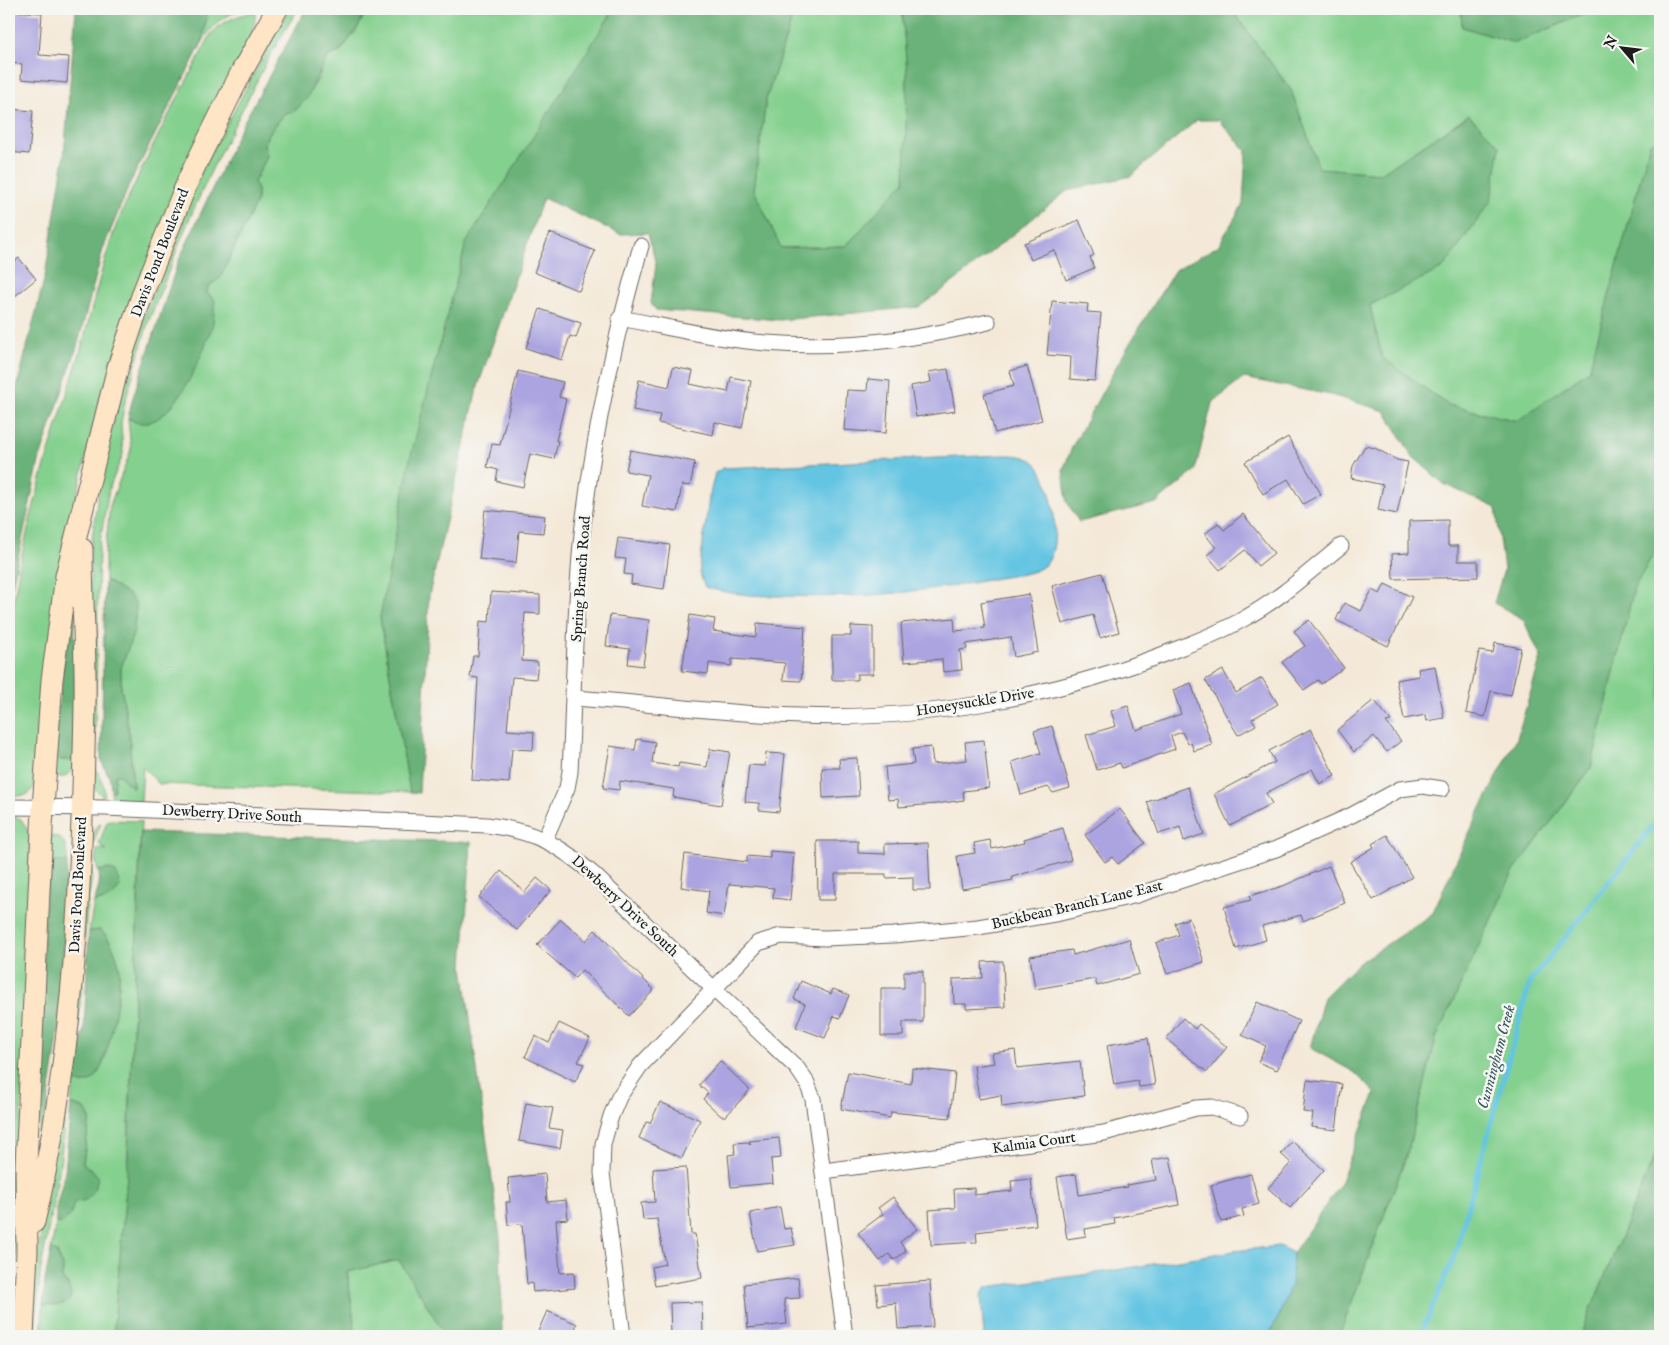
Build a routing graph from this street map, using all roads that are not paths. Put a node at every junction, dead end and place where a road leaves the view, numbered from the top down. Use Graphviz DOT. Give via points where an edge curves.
graph roads {
  1 [pos="277,9"];
  2 [pos="641,246"];
  3 [pos="620,318"];
  4 [pos="988,322"];
  5 [pos="82,513"];
  6 [pos="1340,546"];
  7 [pos="573,698"];
  8 [pos="1442,789"];
  9 [pos="9,807"];
  10 [pos="42,808"];
  11 [pos="82,808"];
  12 [pos="545,839"];
  13 [pos="713,988"];
  14 [pos="1240,1116"];
  15 [pos="824,1171"];
  16 [pos="27,1252"];
  17 [pos="23,1336"];
  18 [pos="623,1336"];
  19 [pos="845,1336"];
  1 -- 5 [label="street, Davis Pond Boulevard" via="242,71 173,215 118,367"];
  2 -- 3 [label="street, Spring Branch Road"];
  3 -- 4 [label="street" via="723,338 810,345 907,339"];
  3 -- 7 [label="street, Spring Branch Road" via="583,526"];
  5 -- 10 [label="street, Davis Pond Boulevard" via="66,576 52,680"];
  5 -- 11 [label="street, Davis Pond Boulevard" via="85,702"];
  6 -- 7 [label="street, Honeysuckle Drive" via="1277,598 1217,633 1110,673 1000,700 923,711 802,716"];
  7 -- 12 [label="street, Spring Branch Road" via="568,780"];
  8 -- 13 [label="street, Buckbean Branch Lane East" via="1423,786 1400,789 1276,849 1137,895 1070,910 978,927 894,935 769,938 758,944"];
  9 -- 10 [label="street, Dewberry Drive South"];
  10 -- 11 [label="street, Dewberry Drive South"];
  10 -- 16 [label="street, Davis Pond Boulevard" via="26,1166"];
  11 -- 12 [label="street, Dewberry Drive South" via="487,825 511,828"];
  11 -- 16 [label="street, Davis Pond Boulevard" via="76,952 68,1017 47,1170"];
  12 -- 13 [label="street, Dewberry Drive South" via="569,853 594,874"];
  13 -- 15 [label="street, Dewberry Drive South" via="797,1068 807,1083 813,1099"];
  13 -- 18 [label="street, Buckbean Branch Lane East" via="631,1077 618,1097 606,1130 602,1173"];
  14 -- 15 [label="street, Kalmia Court" via="1212,1108 1196,1108 1104,1133"];
  15 -- 19 [label="street, Dewberry Drive South"];
  16 -- 17 [label="street, Davis Pond Boulevard"];
}
